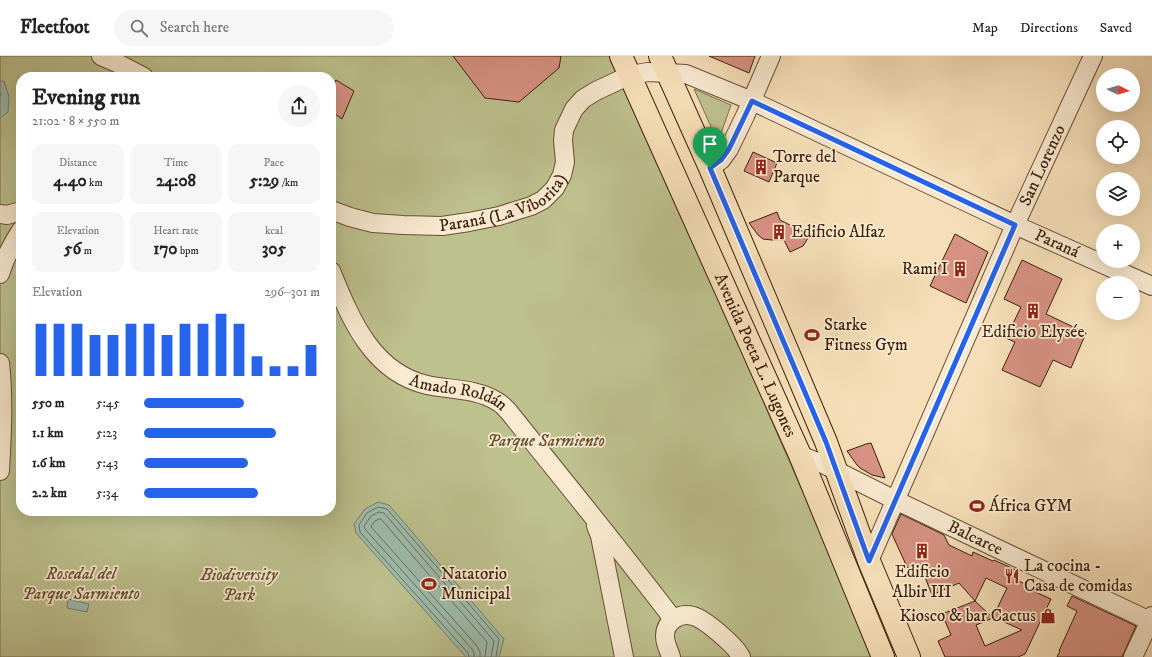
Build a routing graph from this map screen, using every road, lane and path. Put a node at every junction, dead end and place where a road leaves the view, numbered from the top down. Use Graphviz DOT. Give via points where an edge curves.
graph roads {
  1 [pos="101,56"];
  2 [pos="771,56"];
  3 [pos="1093,56"];
  4 [pos="664,64"];
  5 [pos="626,66"];
  6 [pos="133,72"];
  7 [pos="752,101"];
  8 [pos="710,168"];
  9 [pos="16,212"];
  10 [pos="336,212"];
  11 [pos="0,214"];
  12 [pos="1015,225"];
  13 [pos="16,238"];
  14 [pos="0,274"];
  15 [pos="1152,286"];
  16 [pos="336,288"];
  17 [pos="0,363"];
  18 [pos="800,455"];
  19 [pos="0,471"];
  20 [pos="838,472"];
  21 [pos="895,500"];
  22 [pos="592,516"];
  23 [pos="869,561"];
  24 [pos="673,619"];
  25 [pos="1151,619"];
  26 [pos="624,657"];
  27 [pos="671,657"];
  28 [pos="741,657"];
  29 [pos="884,657"];
  30 [pos="909,657"];
  31 [pos="1133,657"];
  1 -- 6 [label="street"];
  2 -- 7 [label="street"];
  3 -- 12 [label="street, San Lorenzo"];
  4 -- 5 [label="street, Paraná" via="648,72"];
  4 -- 7 [label="street, Paraná"];
  4 -- 8 [label="main road, Avenida Poeta L. Lugones"];
  5 -- 10 [label="street, Paraná (La Viborita)" via="574,109 564,130 565,162 562,175 555,188 543,200 499,216 442,226 373,223"];
  5 -- 18 [label="main road, Avenida Poeta L. Lugones"];
  7 -- 8 [label="street" via="729,149 721,160"];
  7 -- 12 [label="street, Paraná"];
  8 -- 20 [label="main road, Avenida Poeta L. Lugones"];
  9 -- 11 [label="street"];
  12 -- 15 [label="street, Paraná"];
  12 -- 21 [label="street, San Lorenzo"];
  13 -- 14 [label="street"];
  16 -- 22 [label="street, Amado Roldán" via="358,331 380,359 410,380 471,391 498,402 509,412"];
  17 -- 19 [label="street"];
  18 -- 20 [label="street, Balcarce"];
  18 -- 29 [label="main road, Avenida Poeta L. Lugones"];
  20 -- 21 [label="street, Balcarce"];
  20 -- 23 [label="main road, Avenida Poeta L. Lugones"];
  21 -- 23 [label="street, San Lorenzo"];
  21 -- 25 [label="street, Balcarce"];
  22 -- 24 [label="street, Amado Roldán"];
  22 -- 26 [label="street, Amado Roldán" via="600,536"];
  23 -- 30 [label="main road, Avenida Poeta L. Lugones"];
  24 -- 27 [label="street" via="665,635"];
  24 -- 28 [label="street" via="688,615 699,619 730,642"];
  25 -- 31 [label="street"];
}
